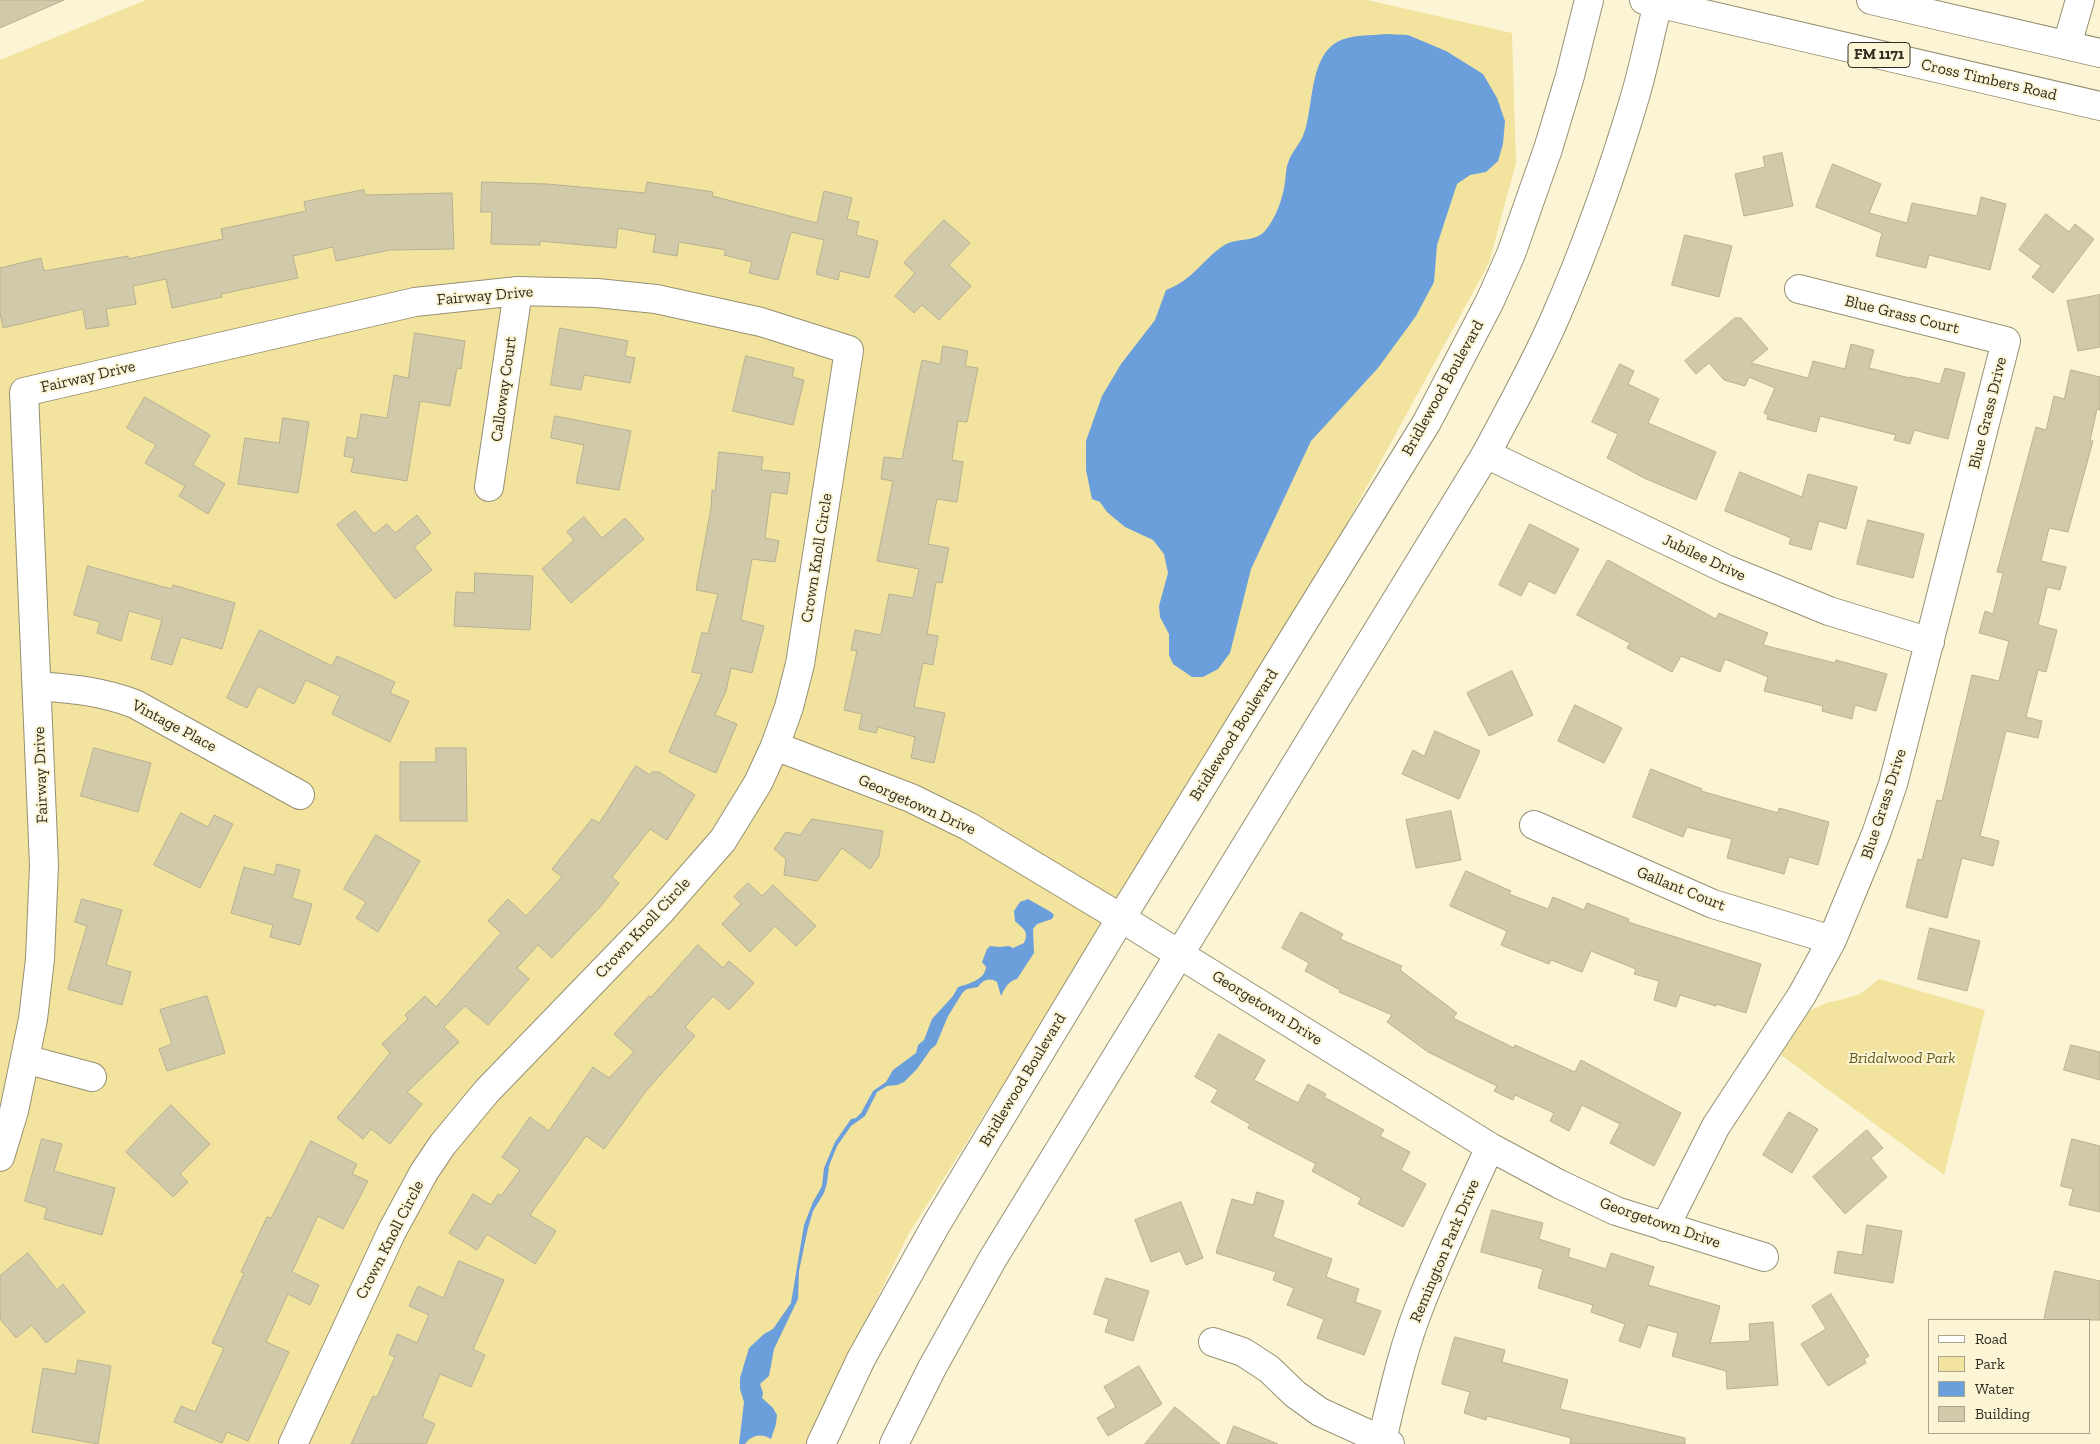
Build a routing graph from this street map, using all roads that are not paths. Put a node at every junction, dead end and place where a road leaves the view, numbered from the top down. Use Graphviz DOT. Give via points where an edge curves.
graph roads {
  1 [pos="1589,0"];
  2 [pos="1871,0"];
  3 [pos="2080,0"];
  4 [pos="1653,1"];
  5 [pos="2067,45"];
  6 [pos="2100,54"];
  7 [pos="2100,106"];
  8 [pos="1799,289"];
  9 [pos="518,291"];
  10 [pos="2006,341"];
  11 [pos="849,350"];
  12 [pos="1486,454"];
  13 [pos="489,487"];
  14 [pos="1930,642"];
  15 [pos="38,686"];
  16 [pos="775,746"];
  17 [pos="300,795"];
  18 [pos="1534,825"];
  19 [pos="1121,918"];
  20 [pos="1832,940"];
  21 [pos="1179,954"];
  22 [pos="25,1058"];
  23 [pos="92,1077"];
  24 [pos="1490,1147"];
  25 [pos="0,1158"];
  26 [pos="1665,1227"];
  27 [pos="1764,1257"];
  28 [pos="1213,1342"];
  29 [pos="1384,1443"];
  30 [pos="292,1444"];
  31 [pos="821,1444"];
  32 [pos="894,1444"];
  1 -- 19 [label="street, Bridlewood Boulevard" via="1570,76 1528,207 1511,254 1464,352 1427,422"];
  2 -- 5 [label="street"];
  3 -- 5 [label="street"];
  4 -- 7 [label="street, Cross Timbers Road / FM 1171"];
  4 -- 12 [label="street" via="1635,98 1610,178 1554,320"];
  5 -- 6 [label="street"];
  8 -- 10 [label="street, Blue Grass Court"];
  9 -- 11 [label="street, Fairway Drive" via="597,292 656,299 761,322"];
  9 -- 13 [label="street, Calloway Court"];
  9 -- 15 [label="street, Fairway Drive" via="415,302 24,392"];
  10 -- 14 [label="street, Blue Grass Drive"];
  11 -- 16 [label="street, Crown Knoll Circle" via="800,664"];
  12 -- 14 [label="street, Jubilee Drive" via="1726,569 1829,611"];
  12 -- 21 [label="street"];
  14 -- 20 [label="street, Blue Grass Drive" via="1893,784"];
  15 -- 17 [label="street, Vintage Place" via="91,690 127,701"];
  15 -- 22 [label="street, Fairway Drive" via="44,874 40,959"];
  16 -- 19 [label="street, Georgetown Drive" via="911,798 944,814"];
  16 -- 30 [label="street, Crown Knoll Circle" via="758,783 723,840 660,912 487,1091 424,1172 392,1231"];
  18 -- 20 [label="street, Gallant Court" via="1714,904"];
  19 -- 21 [label="street, Georgetown Drive"];
  19 -- 31 [label="street, Bridlewood Boulevard" via="908,1272 861,1359"];
  20 -- 26 [label="street, Blue Grass Drive" via="1802,994 1716,1126"];
  21 -- 24 [label="street, Georgetown Drive"];
  21 -- 32 [label="street" via="992,1260"];
  22 -- 23 [label="street"];
  22 -- 25 [label="street, Fairway Drive"];
  24 -- 26 [label="street, Georgetown Drive" via="1616,1211"];
  24 -- 29 [label="street, Remington Park Drive" via="1418,1310 1400,1368"];
  26 -- 27 [label="street, Georgetown Drive"];
  28 -- 29 [label="street" via="1243,1352 1269,1369 1320,1412"];
}
